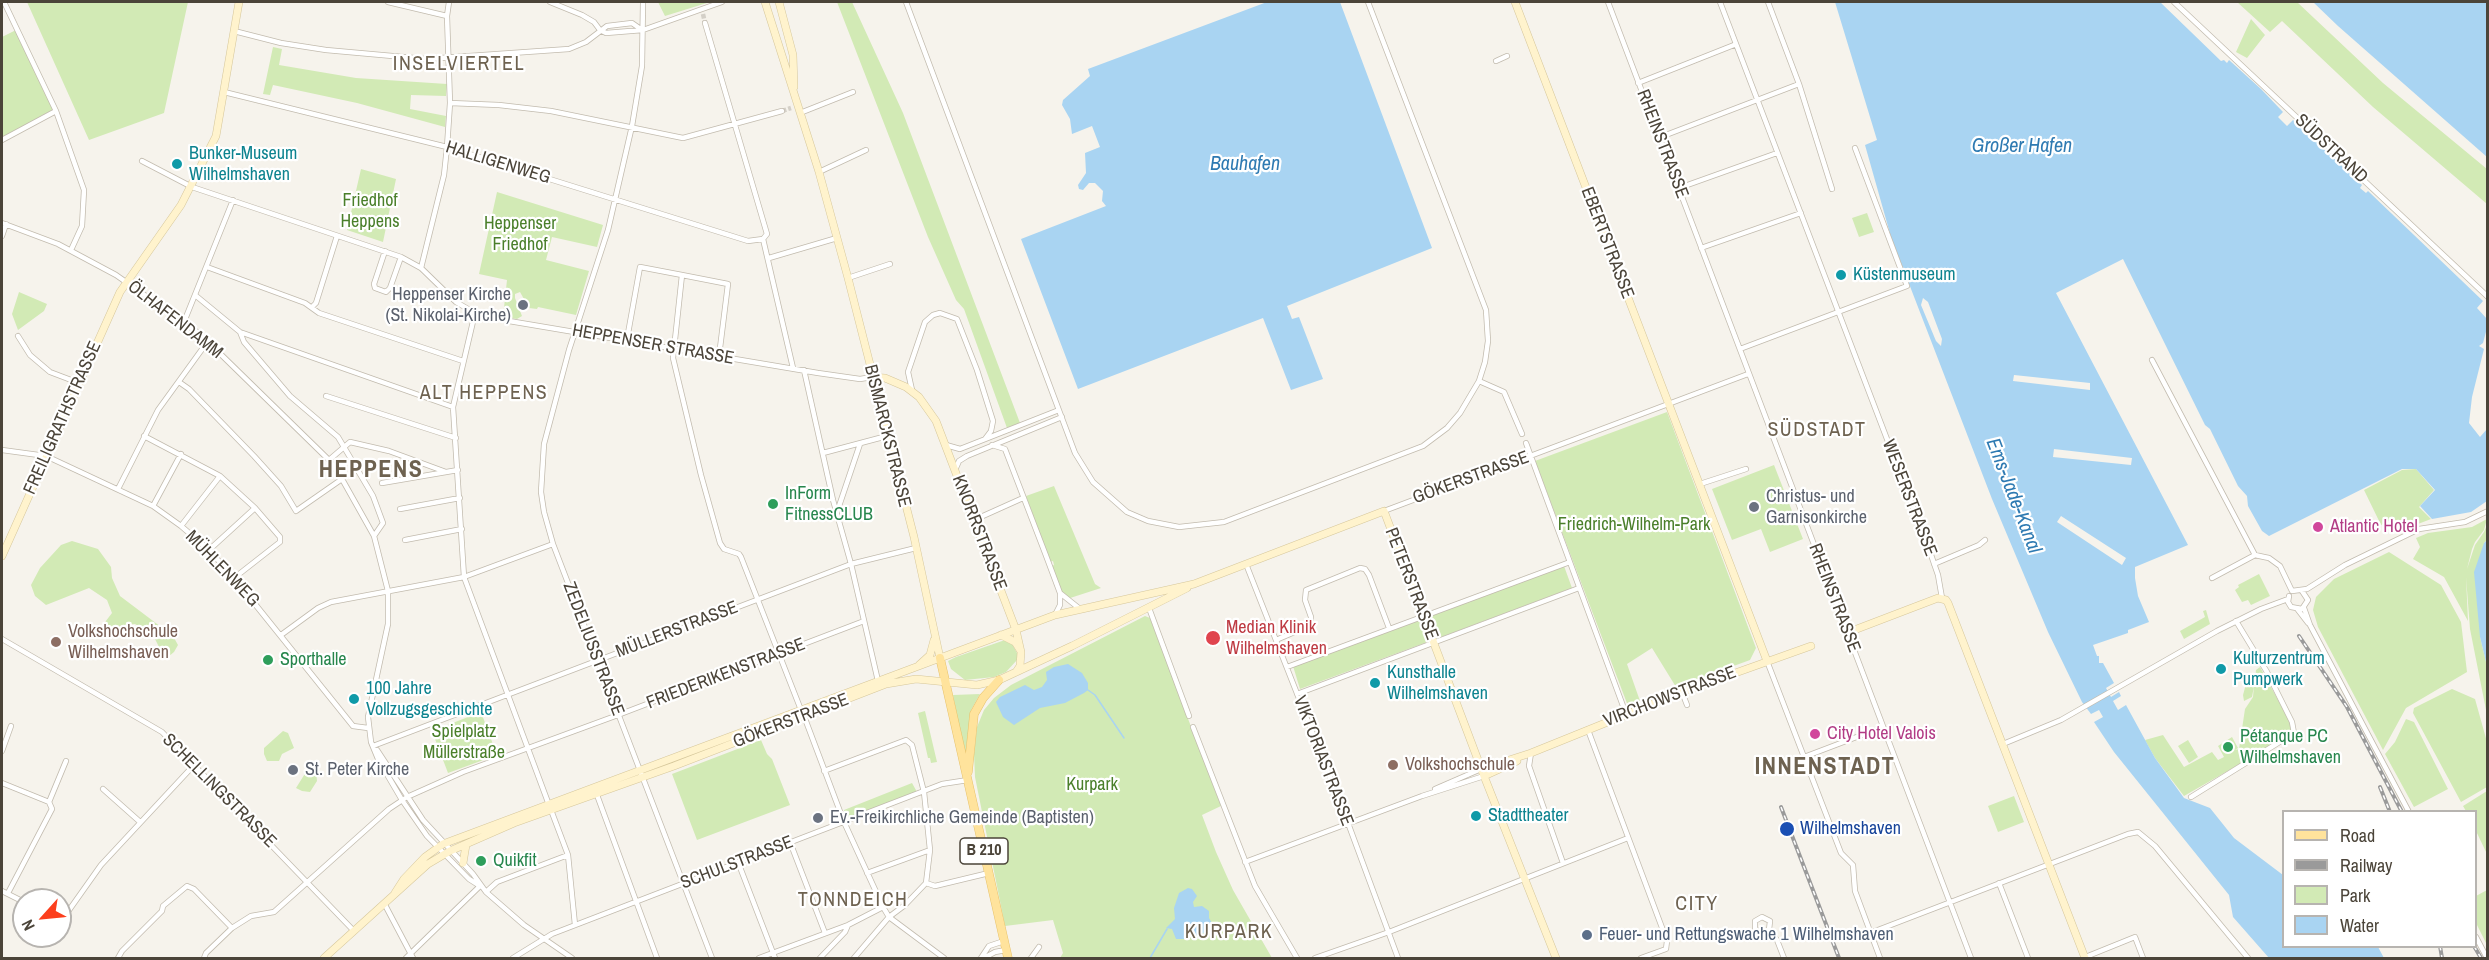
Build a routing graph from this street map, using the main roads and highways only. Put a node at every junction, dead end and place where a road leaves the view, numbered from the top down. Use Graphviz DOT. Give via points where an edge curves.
graph roads {
  1 [pos="239,2"];
  2 [pos="765,2"];
  3 [pos="779,2"];
  4 [pos="1515,2"];
  5 [pos="795,96"];
  6 [pos="872,377"];
  7 [pos="916,394"];
  8 [pos="1384,511"];
  9 [pos="2,556"];
  10 [pos="1194,584"];
  11 [pos="1016,630"];
  12 [pos="1849,632"];
  13 [pos="1001,635"];
  14 [pos="934,638"];
  15 [pos="1810,646"];
  16 [pos="1021,652"];
  17 [pos="940,658"];
  18 [pos="1767,661"];
  19 [pos="918,666"];
  20 [pos="1014,674"];
  21 [pos="999,680"];
  22 [pos="946,683"];
  23 [pos="802,713"];
  24 [pos="1482,772"];
  25 [pos="642,774"];
  26 [pos="968,780"];
  27 [pos="550,807"];
  28 [pos="466,845"];
  29 [pos="463,863"];
  30 [pos="395,893"];
  31 [pos="1007,954"];
  32 [pos="324,958"];
  33 [pos="1557,958"];
  34 [pos="2084,958"];
  1 -- 9 [label="main road, FREILIGRATHSTRASSE" via="216,136 192,187 126,282"];
  2 -- 5 [label="main road, BISMARCKSTRASSE"];
  3 -- 5 [label="main road, BISMARCKSTRASSE" via="793,55"];
  4 -- 18 [label="main road, EBERTSTRASSE"];
  5 -- 6 [label="main road, BISMARCKSTRASSE" via="819,172"];
  6 -- 7 [label="main road, HEPPENSER STRASSE" via="893,381"];
  6 -- 14 [label="main road, BISMARCKSTRASSE" via="916,548"];
  7 -- 11 [label="main road, KNORRSTRASSE" via="936,421"];
  8 -- 10 [label="main road, GÖKERSTRASSE"];
  8 -- 24 [label="main road, PETERSTRASSE"];
  10 -- 11 [label="main road, GÖKERSTRASSE" via="1055,615"];
  10 -- 20 [label="main road, GÖKERSTRASSE"];
  11 -- 13 [label="main road, GÖKERSTRASSE"];
  11 -- 16 [label="main road, KNORRSTRASSE"];
  12 -- 34 [label="main road, WESERSTRASSE" via="1942,598 1951,608"];
  13 -- 16 [label="main road" via="1015,642"];
  13 -- 17 [label="main road, GÖKERSTRASSE"];
  14 -- 17 [label="main road, BISMARCKSTRASSE"];
  14 -- 19 [label="main road" via="930,656"];
  15 -- 18 [label="main road, VIRCHOWSTRASSE"];
  16 -- 20 [label="main road" via="1020,666"];
  17 -- 19 [label="main road, GÖKERSTRASSE"];
  17 -- 22 [label="main road, BISMARCKSTRASSE / B 210"];
  18 -- 24 [label="main road, VIRCHOWSTRASSE"];
  19 -- 23 [label="main road, GÖKERSTRASSE"];
  20 -- 21 [label="main road, GÖKERSTRASSE"];
  21 -- 22 [label="main road, GÖKERSTRASSE" via="977,685"];
  21 -- 26 [label="main road, BISMARCKSTRASSE / B 210" via="974,714"];
  22 -- 23 [label="main road, GÖKERSTRASSE" via="905,679"];
  22 -- 26 [label="main road, BISMARCKSTRASSE / B 210"];
  23 -- 25 [label="main road, GÖKERSTRASSE"];
  24 -- 33 [label="main road, PETERSTRASSE"];
  25 -- 27 [label="main road, GÖKERSTRASSE"];
  25 -- 27 [label="main road, GÖKERSTRASSE" via="597,795"];
  26 -- 31 [label="main road, BISMARCKSTRASSE / B 210"];
  27 -- 28 [label="main road, GÖKERSTRASSE"];
  27 -- 30 [label="main road, GÖKERSTRASSE" via="440,846"];
  28 -- 29 [label="main road"];
  28 -- 30 [label="main road, GÖKERSTRASSE" via="428,864"];
  30 -- 32 [label="main road, GÖKERSTRASSE"];
}
